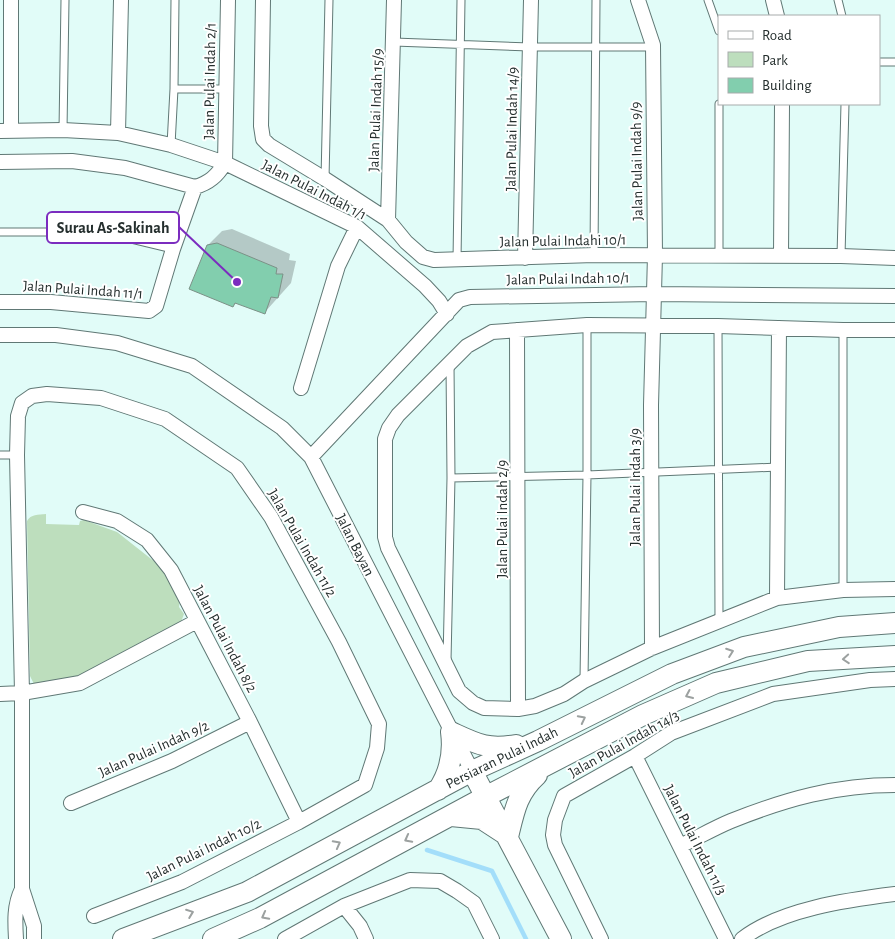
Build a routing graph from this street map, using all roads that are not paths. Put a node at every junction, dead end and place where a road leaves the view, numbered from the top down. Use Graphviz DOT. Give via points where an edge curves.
graph roads {
  1 [pos="11,0"];
  2 [pos="65,0"];
  3 [pos="121,0"];
  4 [pos="175,0"];
  5 [pos="228,0"];
  6 [pos="263,0"];
  7 [pos="329,0"];
  8 [pos="394,0"];
  9 [pos="461,0"];
  10 [pos="531,0"];
  11 [pos="596,0"];
  12 [pos="638,0"];
  13 [pos="708,0"];
  14 [pos="773,0"];
  15 [pos="838,0"];
  16 [pos="778,15"];
  17 [pos="842,15"];
  18 [pos="718,28"];
  19 [pos="394,42"];
  20 [pos="460,45"];
  21 [pos="530,47"];
  22 [pos="595,47"];
  23 [pos="653,47"];
  24 [pos="880,62"];
  25 [pos="895,62"];
  26 [pos="174,89"];
  27 [pos="226,89"];
  28 [pos="720,105"];
  29 [pos="782,105"];
  30 [pos="845,105"];
  31 [pos="63,130"];
  32 [pos="6,131"];
  33 [pos="118,133"];
  34 [pos="171,145"];
  35 [pos="0,162"];
  36 [pos="225,163"];
  37 [pos="325,178"];
  38 [pos="195,187"];
  39 [pos="388,220"];
  40 [pos="357,227"];
  41 [pos="0,232"];
  42 [pos="173,249"];
  43 [pos="594,255"];
  44 [pos="655,255"];
  45 [pos="719,255"];
  46 [pos="781,255"];
  47 [pos="841,256"];
  48 [pos="525,258"];
  49 [pos="895,258"];
  50 [pos="457,260"];
  51 [pos="654,294"];
  52 [pos="895,296"];
  53 [pos="0,302"];
  54 [pos="447,314"];
  55 [pos="587,325"];
  56 [pos="652,325"];
  57 [pos="718,326"];
  58 [pos="779,328"];
  59 [pos="517,330"];
  60 [pos="843,330"];
  61 [pos="895,330"];
  62 [pos="0,335"];
  63 [pos="450,363"];
  64 [pos="301,388"];
  65 [pos="17,454"];
  66 [pos="0,455"];
  67 [pos="310,457"];
  68 [pos="778,467"];
  69 [pos="719,470"];
  70 [pos="652,472"];
  71 [pos="587,474"];
  72 [pos="518,475"];
  73 [pos="451,478"];
  74 [pos="83,512"];
  75 [pos="895,589"];
  76 [pos="843,590"];
  77 [pos="778,598"];
  78 [pos="719,620"];
  79 [pos="197,621"];
  80 [pos="895,623"];
  81 [pos="652,648"];
  82 [pos="895,656"];
  83 [pos="447,666"];
  84 [pos="895,679"];
  85 [pos="584,681"];
  86 [pos="22,693"];
  87 [pos="0,694"];
  88 [pos="518,709"];
  89 [pos="250,722"];
  90 [pos="451,732"];
  91 [pos="538,741"];
  92 [pos="635,756"];
  93 [pos="552,762"];
  94 [pos="472,771"];
  95 [pos="895,785"];
  96 [pos="438,790"];
  97 [pos="485,797"];
  98 [pos="71,803"];
  99 [pos="451,816"];
  100 [pos="299,822"];
  101 [pos="508,837"];
  102 [pos="680,846"];
  103 [pos="22,889"];
  104 [pos="895,894"];
  105 [pos="344,906"];
  106 [pos="94,916"];
  107 [pos="138,937"];
  108 [pos="16,939"];
  109 [pos="34,939"];
  110 [pos="213,939"];
  111 [pos="284,939"];
  112 [pos="366,939"];
  113 [pos="492,939"];
  114 [pos="560,939"];
  115 [pos="602,939"];
  116 [pos="726,939"];
  117 [pos="742,939"];
  1 -- 32 [label="street"];
  2 -- 31 [label="lane"];
  3 -- 33 [label="street"];
  4 -- 26 [label="lane"];
  5 -- 27 [label="street, Jalan Pulai Indah 2/1"];
  6 -- 37 [label="street, Jalan Pulai Indahi 10/1" via="263,139"];
  7 -- 37 [label="lane"];
  8 -- 19 [label="street, Jalan Pulai Indah 15/9"];
  9 -- 20 [label="lane"];
  10 -- 21 [label="street, Jalan Pulai Indah 14/9"];
  11 -- 22 [label="lane"];
  12 -- 23 [label="street, Jalan Pulai Indah 9/9"];
  13 -- 18 [label="lane"];
  14 -- 16 [label="street"];
  15 -- 17 [label="lane"];
  19 -- 20 [label="lane"];
  19 -- 39 [label="street, Jalan Pulai Indah 15/9"];
  20 -- 21 [label="lane"];
  20 -- 50 [label="lane"];
  21 -- 22 [label="lane"];
  21 -- 48 [label="street, Jalan Pulai Indah 14/9"];
  22 -- 23 [label="lane"];
  22 -- 43 [label="lane"];
  23 -- 44 [label="street, Jalan Pulai Indah 9/9"];
  24 -- 25 [label="lane"];
  26 -- 27 [label="lane"];
  26 -- 34 [label="lane"];
  27 -- 36 [label="street, Jalan Pulai Indah 2/1"];
  28 -- 45 [label="lane"];
  29 -- 46 [label="street"];
  30 -- 47 [label="lane"];
  31 -- 32 [label="street"];
  31 -- 33 [label="street"];
  33 -- 34 [label="street"];
  34 -- 36 [label="street"];
  35 -- 38 [label="street" via="72,161 125,168"];
  36 -- 38 [label="street" via="213,179"];
  36 -- 40 [label="street, Jalan Pulai Indah 1/1"];
  37 -- 39 [label="street, Jalan Pulai Indahi 10/1"];
  38 -- 42 [label="street, Jalan Pulai Indah 11/1"];
  39 -- 50 [label="street, Jalan Pulai Indahi 10/1" via="423,256 434,260"];
  40 -- 54 [label="street, Jalan Pulai Indah 1/1" via="425,286"];
  40 -- 64 [label="street" via="338,266"];
  41 -- 42 [label="lane" via="85,232"];
  42 -- 53 [label="street, Jalan Pulai Indah 11/1" via="156,306 149,311 51,302"];
  43 -- 44 [label="street, Jalan Pulai Indahi 10/1"];
  43 -- 48 [label="street, Jalan Pulai Indahi 10/1"];
  44 -- 45 [label="street, Jalan Pulai Indahi 10/1"];
  44 -- 51 [label="street, Jalan Pulai Indah 9/9"];
  45 -- 46 [label="street, Jalan Pulai Indahi 10/1"];
  46 -- 47 [label="street, Jalan Pulai Indahi 10/1"];
  47 -- 49 [label="street, Jalan Pulai Indahi 10/1"];
  48 -- 50 [label="street, Jalan Pulai Indahi 10/1"];
  51 -- 52 [label="street, Jalan Pulai Indah 10/1"];
  51 -- 54 [label="street, Jalan Pulai Indah 10/1" via="470,297 459,300"];
  51 -- 56 [label="street, Jalan Pulai Indah 9/9"];
  54 -- 67 [label="street, Jalan Pulai Indah 10/1"];
  55 -- 56 [label="street"];
  55 -- 59 [label="street"];
  55 -- 71 [label="lane"];
  56 -- 57 [label="street"];
  56 -- 70 [label="street, Jalan Pulai Indah 3/9"];
  57 -- 58 [label="street"];
  57 -- 69 [label="lane"];
  58 -- 60 [label="street"];
  58 -- 68 [label="street"];
  59 -- 63 [label="street" via="492,332 466,346"];
  59 -- 72 [label="street, Jalan Pulai Indah 2/9"];
  60 -- 61 [label="street"];
  60 -- 76 [label="lane"];
  62 -- 67 [label="street, Jalan Bayan" via="56,335 117,343 192,366 282,428"];
  63 -- 73 [label="lane"];
  63 -- 83 [label="street" via="398,415 385,439 386,542"];
  65 -- 66 [label="lane"];
  65 -- 86 [label="street"];
  65 -- 100 [label="street, Jalan Pulai Indah 11/2" via="18,416 22,403 32,396 47,394 101,398 165,419 237,468 271,517 379,724 377,748 364,786"];
  67 -- 90 [label="street, Jalan Bayan"];
  68 -- 69 [label="lane"];
  68 -- 77 [label="street"];
  69 -- 70 [label="lane"];
  69 -- 78 [label="lane"];
  70 -- 71 [label="lane"];
  70 -- 81 [label="street, Jalan Pulai Indah 3/9"];
  71 -- 72 [label="lane"];
  71 -- 85 [label="lane"];
  72 -- 73 [label="lane"];
  72 -- 88 [label="street, Jalan Pulai Indah 2/9"];
  73 -- 83 [label="lane"];
  74 -- 79 [label="street, Jalan Pulai Indah 8/2" via="117,521 147,540 171,570"];
  75 -- 76 [label="street"];
  76 -- 77 [label="street"];
  77 -- 78 [label="street"];
  78 -- 81 [label="street"];
  79 -- 86 [label="street" via="80,683"];
  79 -- 89 [label="street, Jalan Pulai Indah 8/2"];
  91 -- 80 [label="main road, Persiaran Pulai Indah, one-way" via="672,674 744,647 839,627"];
  81 -- 85 [label="street"];
  82 -- 93 [label="main road, Persiaran Pulai Indah, one-way" via="808,662 716,683 643,715"];
  83 -- 88 [label="street" via="459,690 473,703 484,708"];
  84 -- 92 [label="street, Jalan Pulai Indah 14/3" via="773,694 671,734"];
  85 -- 88 [label="street" via="564,694"];
  86 -- 87 [label="street"];
  86 -- 103 [label="street"];
  89 -- 98 [label="street, Jalan Pulai Indah 9/2" via="172,761"];
  89 -- 100 [label="street, Jalan Pulai Indah 8/2"];
  90 -- 91 [label="main road" via="488,747"];
  90 -- 94 [label="street, Jalan Bayan"];
  90 -- 96 [label="main road" via="451,762"];
  91 -- 94 [label="main road, Persiaran Pulai Indah"];
  92 -- 102 [label="street, Jalan Pulai Indah 11/3"];
  92 -- 115 [label="street, Jalan Pulai Indah 14/3" via="564,796 554,820 555,845"];
  93 -- 97 [label="main road, Persiaran Pulai Indah"];
  93 -- 101 [label="main road" via="519,797"];
  94 -- 96 [label="main road, Persiaran Pulai Indah"];
  94 -- 97 [label="main road, Jalan Bayan"];
  95 -- 102 [label="street" via="867,785 806,795 730,821"];
  107 -- 96 [label="main road, Persiaran Pulai Indah, one-way" via="247,892"];
  97 -- 99 [label="main road, Persiaran Pulai Indah"];
  97 -- 101 [label="main road, Jalan Bayan"];
  99 -- 101 [label="main road" via="482,819"];
  99 -- 110 [label="main road, Persiaran Pulai Indah, one-way" via="260,918"];
  100 -- 106 [label="street, Jalan Pulai Indah 10/2" via="182,882"];
  101 -- 114 [label="main road, Jalan Bayan"];
  102 -- 116 [label="street, Jalan Pulai Indah 11/3"];
  103 -- 108 [label="street" via="15,914"];
  103 -- 109 [label="street" via="34,926"];
  104 -- 117 [label="street" via="840,901 787,916 750,932"];
  105 -- 111 [label="street"];
  105 -- 112 [label="street"];
  105 -- 113 [label="street" via="410,880 440,881 474,903"];
}
